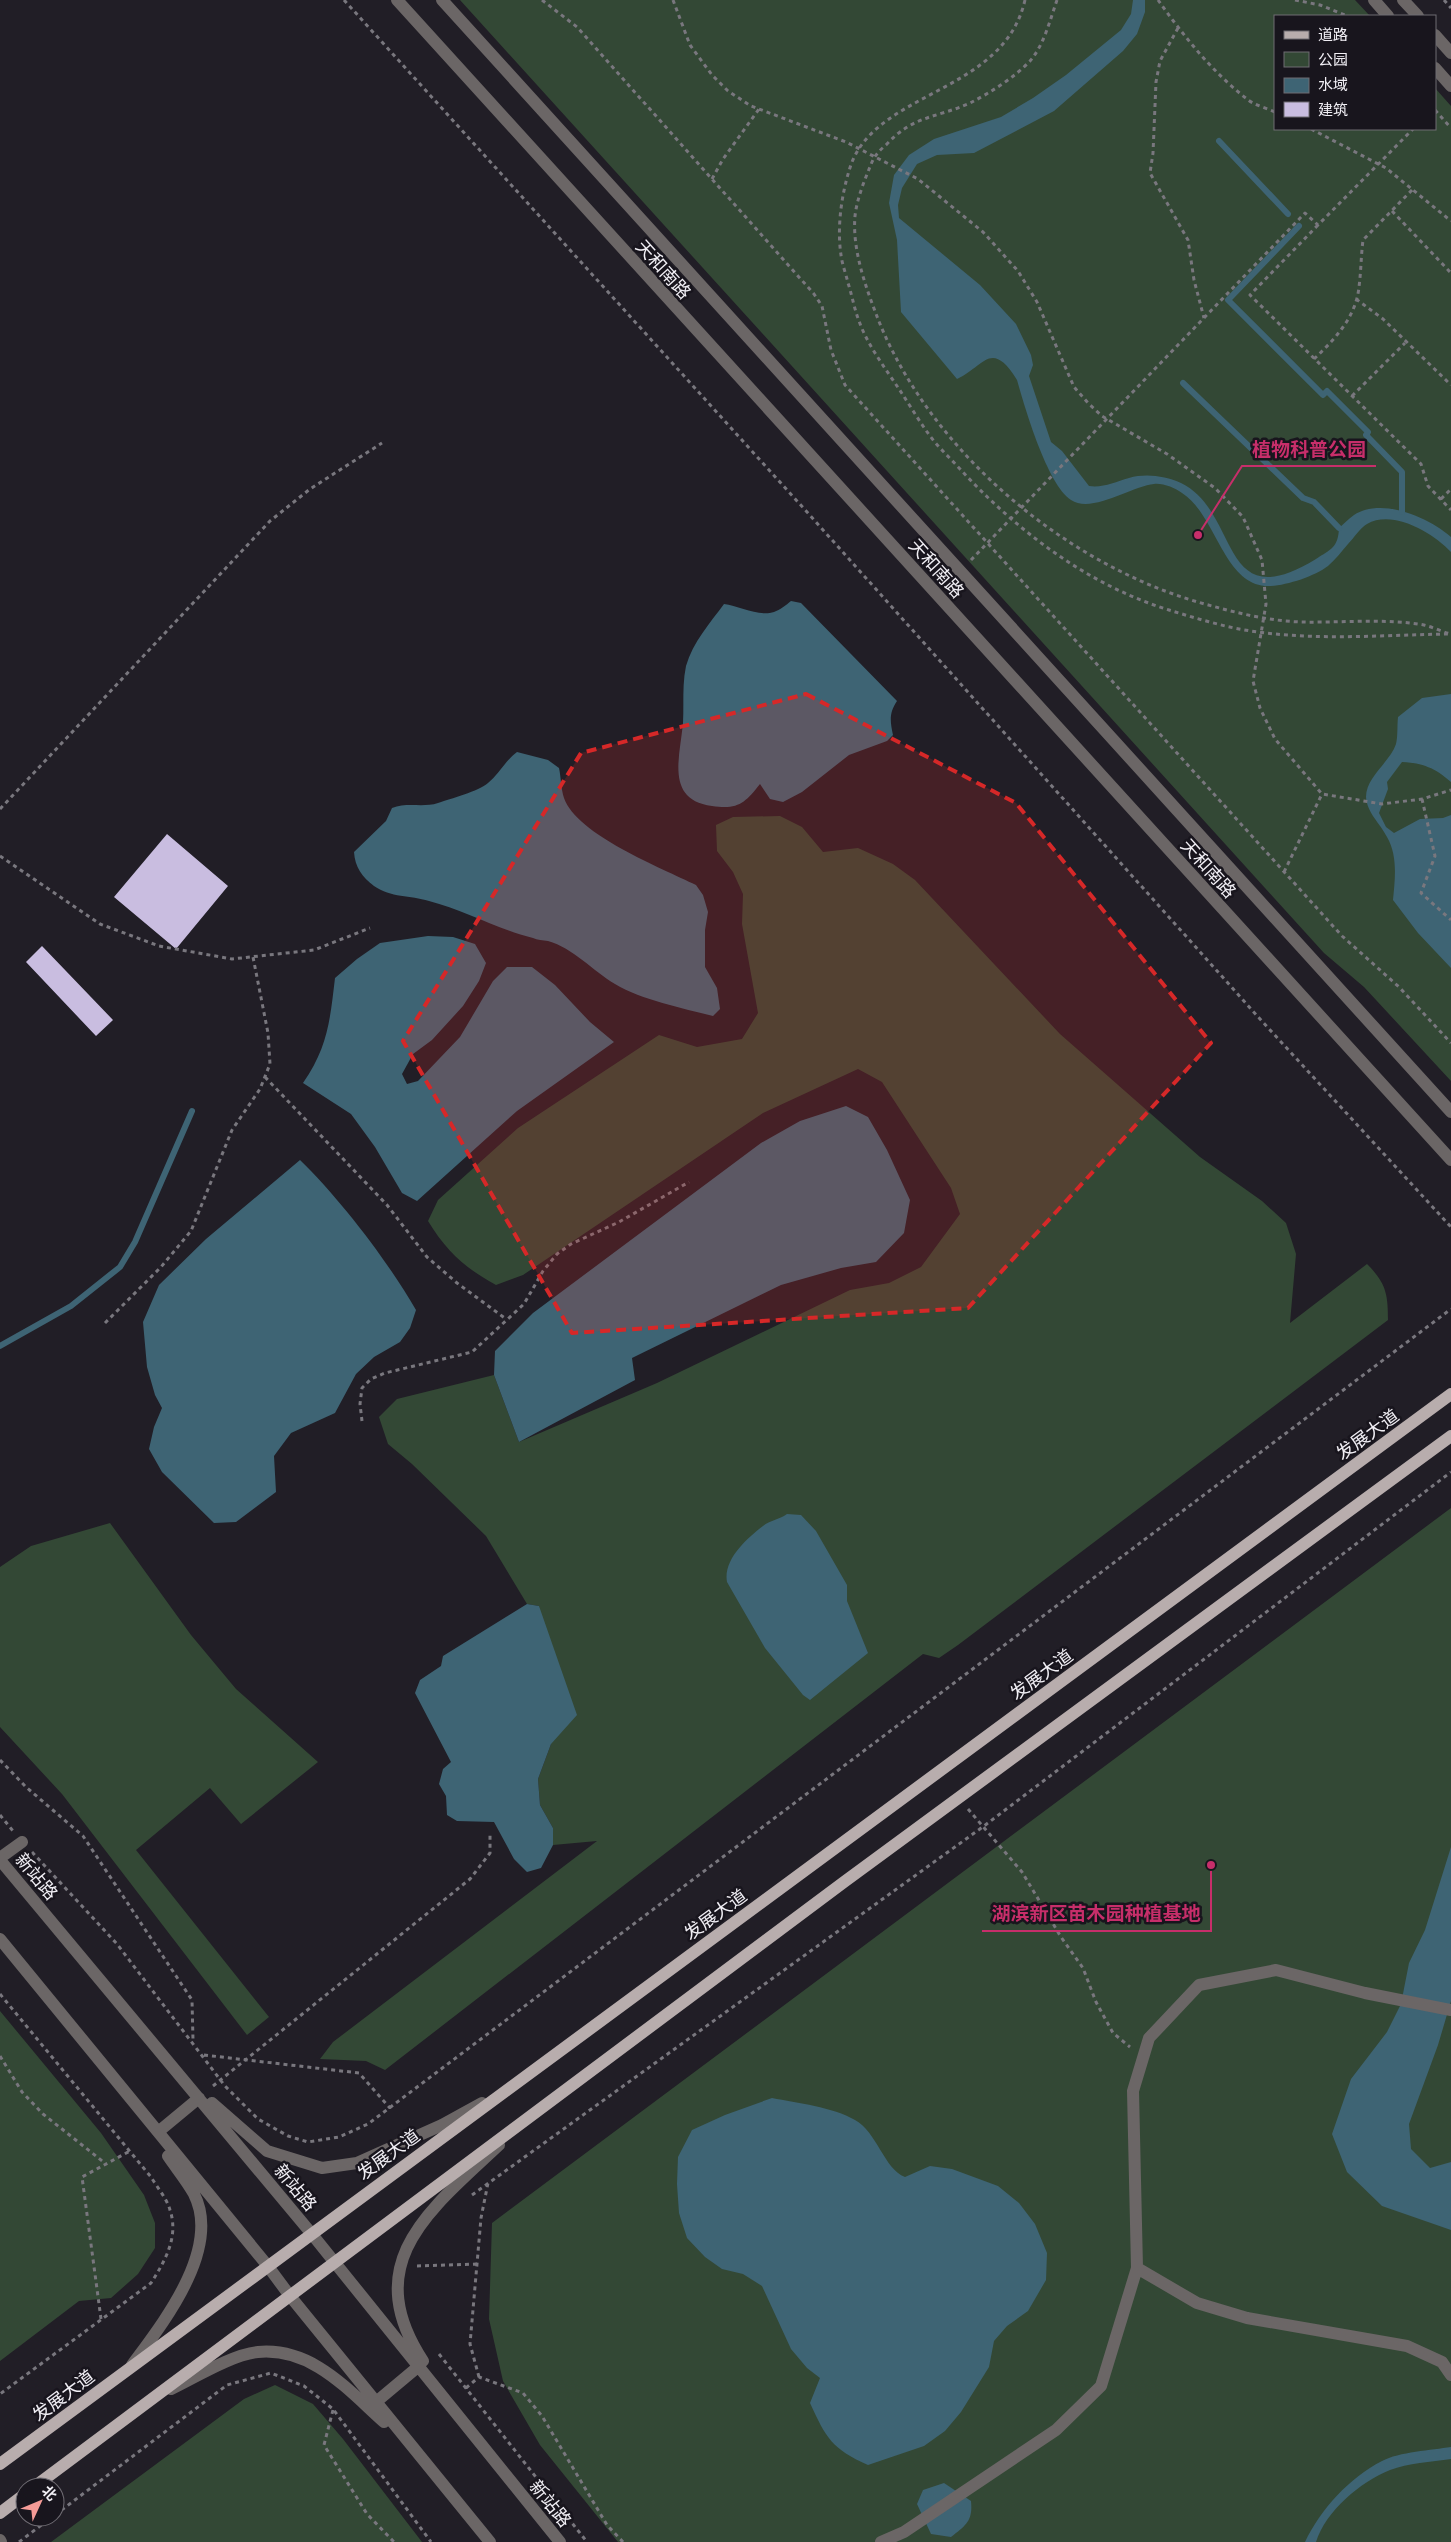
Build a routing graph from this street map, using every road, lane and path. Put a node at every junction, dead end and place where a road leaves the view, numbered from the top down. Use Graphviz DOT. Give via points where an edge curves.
graph roads {
  1 [pos="344,0"];
  2 [pos="397,0"];
  3 [pos="442,0"];
  4 [pos="542,0"];
  5 [pos="673,0"];
  6 [pos="1025,0"];
  7 [pos="1057,0"];
  8 [pos="1158,0"];
  9 [pos="1295,0"];
  10 [pos="1374,0"];
  11 [pos="1403,0"];
  12 [pos="1444,0"];
  13 [pos="1451,8"];
  14 [pos="1345,15"];
  15 [pos="1387,15"];
  16 [pos="1417,15"];
  17 [pos="1178,28"];
  18 [pos="1436,36"];
  19 [pos="1451,53"];
  20 [pos="1436,69"];
  21 [pos="1451,86"];
  22 [pos="759,109"];
  23 [pos="1436,111"];
  24 [pos="1274,112"];
  25 [pos="1451,128"];
  26 [pos="1313,130"];
  27 [pos="1412,130"];
  28 [pos="860,149"];
  29 [pos="875,156"];
  30 [pos="1378,164"];
  31 [pos="712,179"];
  32 [pos="1412,190"];
  33 [pos="1392,211"];
  34 [pos="1451,221"];
  35 [pos="1318,225"];
  36 [pos="1451,273"];
  37 [pos="1356,299"];
  38 [pos="1204,318"];
  39 [pos="1405,342"];
  40 [pos="1314,359"];
  41 [pos="1451,384"];
  42 [pos="1352,396"];
  43 [pos="1107,418"];
  44 [pos="382,442"];
  45 [pos="1451,489"];
  46 [pos="1441,500"];
  47 [pos="1022,507"];
  48 [pos="1451,510"];
  49 [pos="1010,519"];
  50 [pos="987,543"];
  51 [pos="960,571"];
  52 [pos="1264,618"];
  53 [pos="1262,632"];
  54 [pos="1450,634"];
  55 [pos="1451,790"];
  56 [pos="1322,794"];
  57 [pos="1422,799"];
  58 [pos="0,809"];
  59 [pos="0,856"];
  60 [pos="1284,872"];
  61 [pos="1451,920"];
  62 [pos="370,928"];
  63 [pos="253,957"];
  64 [pos="1451,1043"];
  65 [pos="264,1077"];
  66 [pos="1451,1112"];
  67 [pos="1451,1160"];
  68 [pos="689,1182"];
  69 [pos="1451,1227"];
  70 [pos="1451,1309"];
  71 [pos="506,1319"];
  72 [pos="105,1323"];
  73 [pos="1451,1394"];
  74 [pos="362,1421"];
  75 [pos="1451,1436"];
  76 [pos="1451,1472"];
  77 [pos="0,1760"];
  78 [pos="958,1798"];
  79 [pos="0,1815"];
  80 [pos="984,1826"];
  81 [pos="490,1835"];
  82 [pos="22,1842"];
  83 [pos="0,1859"];
  84 [pos="0,1939"];
  85 [pos="0,1994"];
  86 [pos="1451,2010"];
  87 [pos="194,2042"];
  88 [pos="203,2055"];
  89 [pos="0,2056"];
  90 [pos="1143,2058"];
  91 [pos="245,2060"];
  92 [pos="221,2080"];
  93 [pos="117,2082"];
  94 [pos="504,2091"];
  95 [pos="201,2096"];
  96 [pos="390,2108"];
  97 [pos="525,2120"];
  98 [pos="158,2132"];
  99 [pos="130,2151"];
  100 [pos="106,2164"];
  101 [pos="488,2184"];
  102 [pos="467,2199"];
  103 [pos="311,2233"];
  104 [pos="414,2258"];
  105 [pos="335,2262"];
  106 [pos="478,2264"];
  107 [pos="268,2266"];
  108 [pos="1137,2268"];
  109 [pos="290,2296"];
  110 [pos="101,2319"];
  111 [pos="436,2350"];
  112 [pos="418,2366"];
  113 [pos="131,2367"];
  114 [pos="1451,2375"];
  115 [pos="479,2377"];
  116 [pos="466,2388"];
  117 [pos="0,2394"];
  118 [pos="153,2398"];
  119 [pos="376,2402"];
  120 [pos="333,2409"];
  121 [pos="463,2421"];
  122 [pos="412,2447"];
  123 [pos="0,2464"];
  124 [pos="47,2477"];
  125 [pos="15,2502"];
  126 [pos="65,2508"];
  127 [pos="0,2513"];
  128 [pos="39,2527"];
  129 [pos="19,2542"];
  130 [pos="394,2542"];
  131 [pos="431,2542"];
  132 [pos="490,2542"];
  133 [pos="560,2542"];
  134 [pos="587,2542"];
  135 [pos="623,2542"];
  136 [pos="881,2542"];
  1 -- 69 [label="path"];
  2 -- 67 [label="street, 天和南路"];
  3 -- 51 [label="street, 天和南路"];
  4 -- 31 [label="path" via="577,27"];
  5 -- 22 [label="path" via="690,45 712,75 728,91"];
  6 -- 28 [label="path" via="1016,25 999,48 975,70 906,107 870,135"];
  7 -- 29 [label="path" via="1044,36 1030,60 1001,84 970,103 917,120 895,135"];
  8 -- 17 [label="path"];
  9 -- 14 [label="path"];
  10 -- 15 [label="street"];
  11 -- 16 [label="street"];
  12 -- 13 [label="path"];
  17 -- 24 [label="path" via="1248,100"];
  17 -- 38 [label="path" via="1160,61 1150,173 1188,240"];
  18 -- 19 [label="street"];
  20 -- 21 [label="street"];
  22 -- 28 [label="path"];
  22 -- 31 [label="path"];
  23 -- 25 [label="path"];
  26 -- 30 [label="path"];
  27 -- 30 [label="path"];
  28 -- 29 [label="path"];
  28 -- 49 [label="path" via="849,169 841,212 841,256 859,323 932,438 990,502"];
  29 -- 43 [label="path" via="918,179 983,232 1018,271 1037,302 1074,387"];
  29 -- 47 [label="path" via="859,197 857,250 886,339 914,390 940,426 974,465"];
  30 -- 32 [label="path"];
  30 -- 35 [label="path"];
  31 -- 50 [label="path" via="822,306 831,350 844,385"];
  32 -- 33 [label="path"];
  32 -- 34 [label="path"];
  33 -- 36 [label="path"];
  33 -- 37 [label="path" via="1363,240"];
  35 -- 38 [label="path" via="1305,213"];
  35 -- 40 [label="path" via="1250,295"];
  37 -- 39 [label="path"];
  37 -- 40 [label="path" via="1336,337"];
  38 -- 43 [label="path"];
  39 -- 41 [label="path"];
  39 -- 42 [label="path"];
  40 -- 42 [label="path"];
  42 -- 46 [label="path" via="1421,464 1428,486"];
  43 -- 47 [label="path"];
  43 -- 52 [label="path" via="1215,488 1243,517 1262,560"];
  44 -- 58 [label="path" via="310,489 270,521"];
  45 -- 46 [label="path"];
  46 -- 48 [label="path"];
  47 -- 49 [label="path"];
  47 -- 52 [label="path" via="1075,545 1136,579 1210,606"];
  49 -- 50 [label="path"];
  49 -- 53 [label="path" via="1095,579 1167,610"];
  50 -- 51 [label="path"];
  50 -- 60 [label="path"];
  51 -- 66 [label="street, 天和南路"];
  52 -- 53 [label="path"];
  52 -- 54 [label="path" via="1298,622 1425,625"];
  53 -- 54 [label="path" via="1351,636"];
  53 -- 56 [label="path" via="1253,681 1260,708 1275,739"];
  55 -- 57 [label="path"];
  56 -- 57 [label="path" via="1382,804"];
  56 -- 60 [label="path"];
  57 -- 61 [label="path" via="1435,856 1421,892"];
  59 -- 63 [label="path" via="100,924 159,946 232,959"];
  60 -- 64 [label="path" via="1342,936 1399,987"];
  62 -- 63 [label="path" via="314,950"];
  63 -- 65 [label="path" via="268,1033 270,1064"];
  65 -- 71 [label="path" via="387,1205 427,1257"];
  65 -- 72 [label="path" via="260,1089 232,1130 191,1231"];
  68 -- 71 [label="path" via="557,1254 524,1304"];
  70 -- 96 [label="path"];
  71 -- 74 [label="path" via="472,1352 371,1379 362,1388"];
  73 -- 94 [label="main road, 发展大道"];
  75 -- 78 [label="main road"];
  76 -- 80 [label="path"];
  77 -- 87 [label="path" via="83,1836 192,2000"];
  78 -- 80 [label="path"];
  78 -- 97 [label="main road"];
  79 -- 82 [label="path"];
  80 -- 90 [label="path" via="1022,1872 1083,1968 1113,2034"];
  80 -- 101 [label="path"];
  81 -- 91 [label="path" via="490,1853 470,1880"];
  82 -- 83 [label="street"];
  82 -- 87 [label="path" via="117,1944"];
  83 -- 95 [label="street, 新站路" via="161,2053"];
  84 -- 93 [label="street"];
  85 -- 99 [label="path"];
  86 -- 90 [label="street" via="1365,1993 1276,1970 1199,1985 1149,2038"];
  87 -- 88 [label="path"];
  88 -- 91 [label="path"];
  88 -- 92 [label="path"];
  89 -- 100 [label="path" via="22,2092 43,2114"];
  90 -- 108 [label="street" via="1133,2091"];
  91 -- 92 [label="path"];
  91 -- 96 [label="path" via="358,2073"];
  92 -- 95 [label="path"];
  92 -- 96 [label="path" via="258,2119 288,2136 308,2142 339,2137 368,2124"];
  93 -- 98 [label="street"];
  93 -- 113 [label="street" via="194,2194 200,2211 197,2261 177,2300"];
  94 -- 95 [label="street" via="442,2126 357,2164 322,2168 267,2151"];
  94 -- 103 [label="main road, 发展大道"];
  95 -- 98 [label="street"];
  95 -- 103 [label="street, 新站路"];
  97 -- 105 [label="main road"];
  97 -- 121 [label="street" via="433,2208 411,2236 398,2269 400,2318 416,2350"];
  98 -- 107 [label="street"];
  99 -- 100 [label="path"];
  99 -- 110 [label="path" via="151,2177 170,2210 173,2238 165,2261 151,2282"];
  100 -- 110 [label="path" via="82,2177"];
  101 -- 102 [label="path"];
  101 -- 106 [label="path"];
  103 -- 105 [label="street, 新站路"];
  103 -- 107 [label="main road, 发展大道"];
  104 -- 106 [label="path" via="412,2266"];
  105 -- 109 [label="main road"];
  105 -- 112 [label="street, 新站路"];
  106 -- 115 [label="path" via="470,2344"];
  107 -- 109 [label="street"];
  107 -- 113 [label="main road, 发展大道"];
  108 -- 114 [label="street" via="1197,2303 1248,2318 1407,2346 1442,2362"];
  108 -- 136 [label="street" via="1101,2386 1056,2430 904,2532"];
  109 -- 118 [label="main road"];
  109 -- 119 [label="street"];
  110 -- 117 [label="path"];
  111 -- 116 [label="path"];
  112 -- 119 [label="street"];
  112 -- 121 [label="street, 新站路"];
  113 -- 123 [label="main road, 发展大道"];
  115 -- 116 [label="path"];
  115 -- 135 [label="path" via="524,2393 542,2416 607,2525"];
  116 -- 134 [label="path"];
  118 -- 122 [label="street" via="222,2364 258,2352 297,2355 328,2371"];
  118 -- 124 [label="main road"];
  119 -- 122 [label="street"];
  120 -- 126 [label="path" via="304,2386 270,2373 227,2385"];
  120 -- 130 [label="path" via="324,2445 367,2514"];
  120 -- 131 [label="path"];
  121 -- 133 [label="street, 新站路"];
  122 -- 132 [label="street"];
  125 -- 127 [label="main road"];
  128 -- 129 [label="path"];
}
